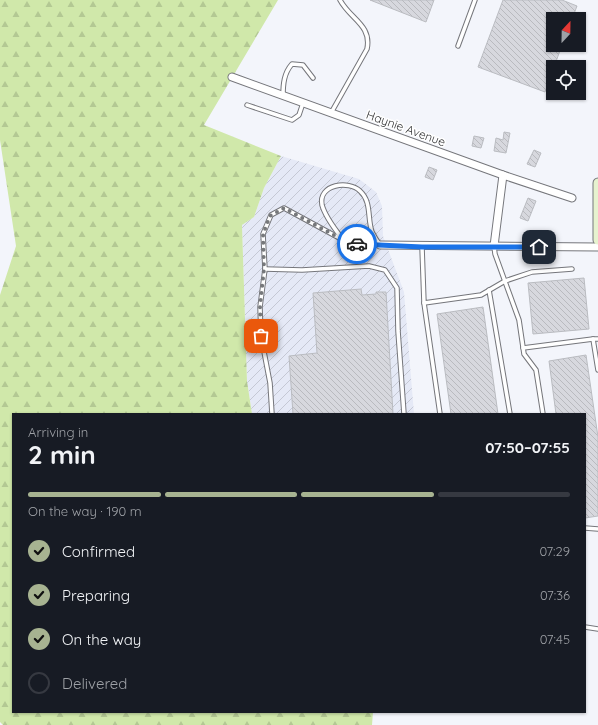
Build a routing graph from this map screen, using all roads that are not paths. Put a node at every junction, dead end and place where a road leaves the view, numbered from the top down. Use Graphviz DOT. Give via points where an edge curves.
graph roads {
  1 [pos="340,0"];
  2 [pos="475,0"];
  3 [pos="458,46"];
  4 [pos="232,77"];
  5 [pos="313,78"];
  6 [pos="283,96"];
  7 [pos="303,103"];
  8 [pos="247,105"];
  9 [pos="331,113"];
  10 [pos="503,175"];
  11 [pos="598,183"];
  12 [pos="572,198"];
  13 [pos="598,234"];
  14 [pos="343,240"];
  15 [pos="598,240"];
  16 [pos="380,245"];
  17 [pos="494,246"];
  18 [pos="422,247"];
  19 [pos="598,247"];
  20 [pos="264,269"];
  21 [pos="572,269"];
  22 [pos="504,281"];
  23 [pos="489,290"];
  24 [pos="424,303"];
  25 [pos="593,339"];
  26 [pos="598,339"];
  27 [pos="523,348"];
  28 [pos="598,370"];
  29 [pos="272,413"];
  30 [pos="404,413"];
  31 [pos="440,413"];
  32 [pos="510,413"];
  33 [pos="543,413"];
  34 [pos="586,528"];
  35 [pos="598,530"];
  36 [pos="586,627"];
  37 [pos="598,629"];
  1 -- 9 [label="lane" via="368,34 369,39 367,48"];
  2 -- 3 [label="lane"];
  4 -- 6 [label="street, Haynie Avenue"];
  5 -- 6 [label="lane" via="303,65 292,64 284,78"];
  6 -- 7 [label="street, Haynie Avenue"];
  7 -- 8 [label="lane" via="299,115 292,120"];
  7 -- 9 [label="street, Haynie Avenue"];
  9 -- 10 [label="street, Haynie Avenue"];
  10 -- 12 [label="street, Haynie Avenue"];
  10 -- 17 [label="street"];
  11 -- 13 [label="main road"];
  13 -- 15 [label="main road"];
  14 -- 16 [label="lane" via="357,244"];
  14 -- 16 [label="lane" via="334,229 322,205 324,194 338,184 350,185 360,190 369,206 372,232"];
  14 -- 20 [label="lane" via="284,208 270,216 263,234"];
  16 -- 18 [label="street"];
  17 -- 18 [label="street"];
  17 -- 19 [label="street"];
  17 -- 22 [label="lane" via="494,254"];
  18 -- 24 [label="lane"];
  20 -- 29 [label="lane" via="260,307 261,336 270,383"];
  20 -- 30 [label="lane" via="302,270 369,266 385,270 398,288 398,331"];
  21 -- 22 [label="lane" via="532,272"];
  22 -- 23 [label="lane"];
  22 -- 27 [label="lane" via="519,320"];
  23 -- 24 [label="lane" via="481,295"];
  23 -- 32 [label="lane"];
  24 -- 31 [label="lane"];
  25 -- 26 [label="lane"];
  25 -- 27 [label="lane"];
  25 -- 28 [label="lane"];
  27 -- 33 [label="lane" via="524,354 536,370"];
  34 -- 35 [label="lane"];
  36 -- 37 [label="lane"];
}
